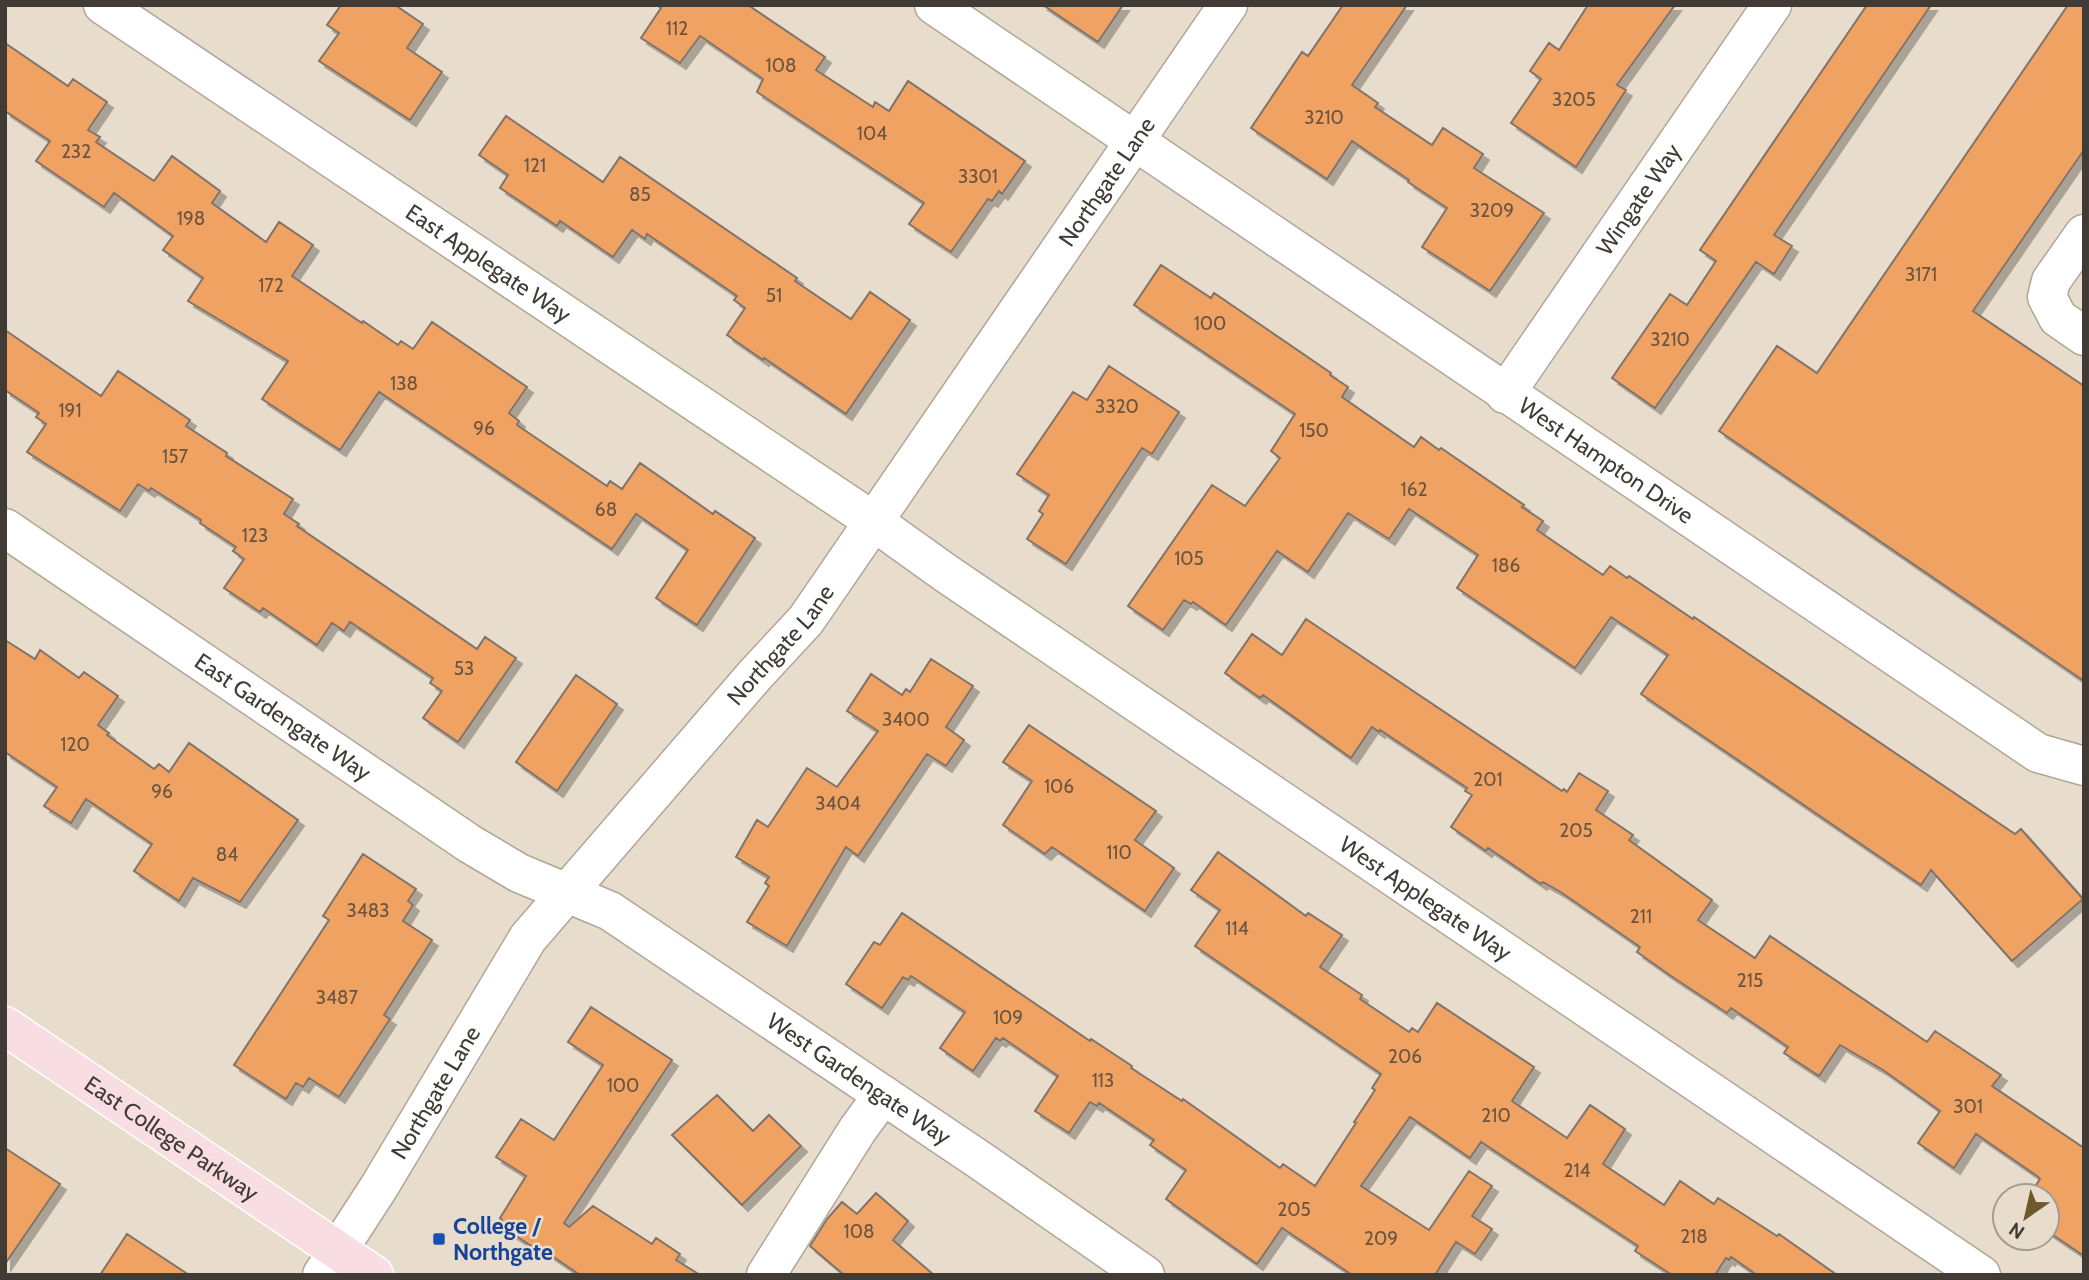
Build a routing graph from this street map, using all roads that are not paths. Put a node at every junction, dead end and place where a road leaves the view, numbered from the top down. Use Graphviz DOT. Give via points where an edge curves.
graph roads {
  1 [pos="103,5"];
  2 [pos="934,5"];
  3 [pos="1228,5"];
  4 [pos="1772,5"];
  5 [pos="1134,140"];
  6 [pos="2084,233"];
  7 [pos="2084,336"];
  8 [pos="1505,394"];
  9 [pos="873,521"];
  10 [pos="5,528"];
  11 [pos="2084,766"];
  12 [pos="567,895"];
  13 [pos="5,1027"];
  14 [pos="883,1095"];
  15 [pos="330,1263"];
  16 [pos="374,1275"];
  17 [pos="766,1275"];
  18 [pos="1145,1275"];
  19 [pos="1981,1275"];
  1 -- 9 [label="street, East Applegate Way"];
  2 -- 5 [label="street, West Hampton Drive"];
  3 -- 5 [label="street, Northgate Lane"];
  4 -- 8 [label="street, Wingate Way"];
  5 -- 8 [label="street, West Hampton Drive"];
  5 -- 9 [label="street, Northgate Lane"];
  6 -- 7 [label="street" via="2051,281 2046,298 2058,318"];
  8 -- 11 [label="street, West Hampton Drive" via="2038,753"];
  9 -- 12 [label="street, Northgate Lane" via="806,620"];
  9 -- 19 [label="street, West Applegate Way"];
  10 -- 12 [label="street, East Gardengate Way" via="470,844"];
  12 -- 14 [label="street, West Gardengate Way" via="610,911"];
  12 -- 15 [label="street, Northgate Lane" via="528,938"];
  13 -- 15 [label="main road, East College Parkway"];
  14 -- 17 [label="street"];
  14 -- 18 [label="street, West Gardengate Way"];
  15 -- 16 [label="main road, East College Parkway"];
}
